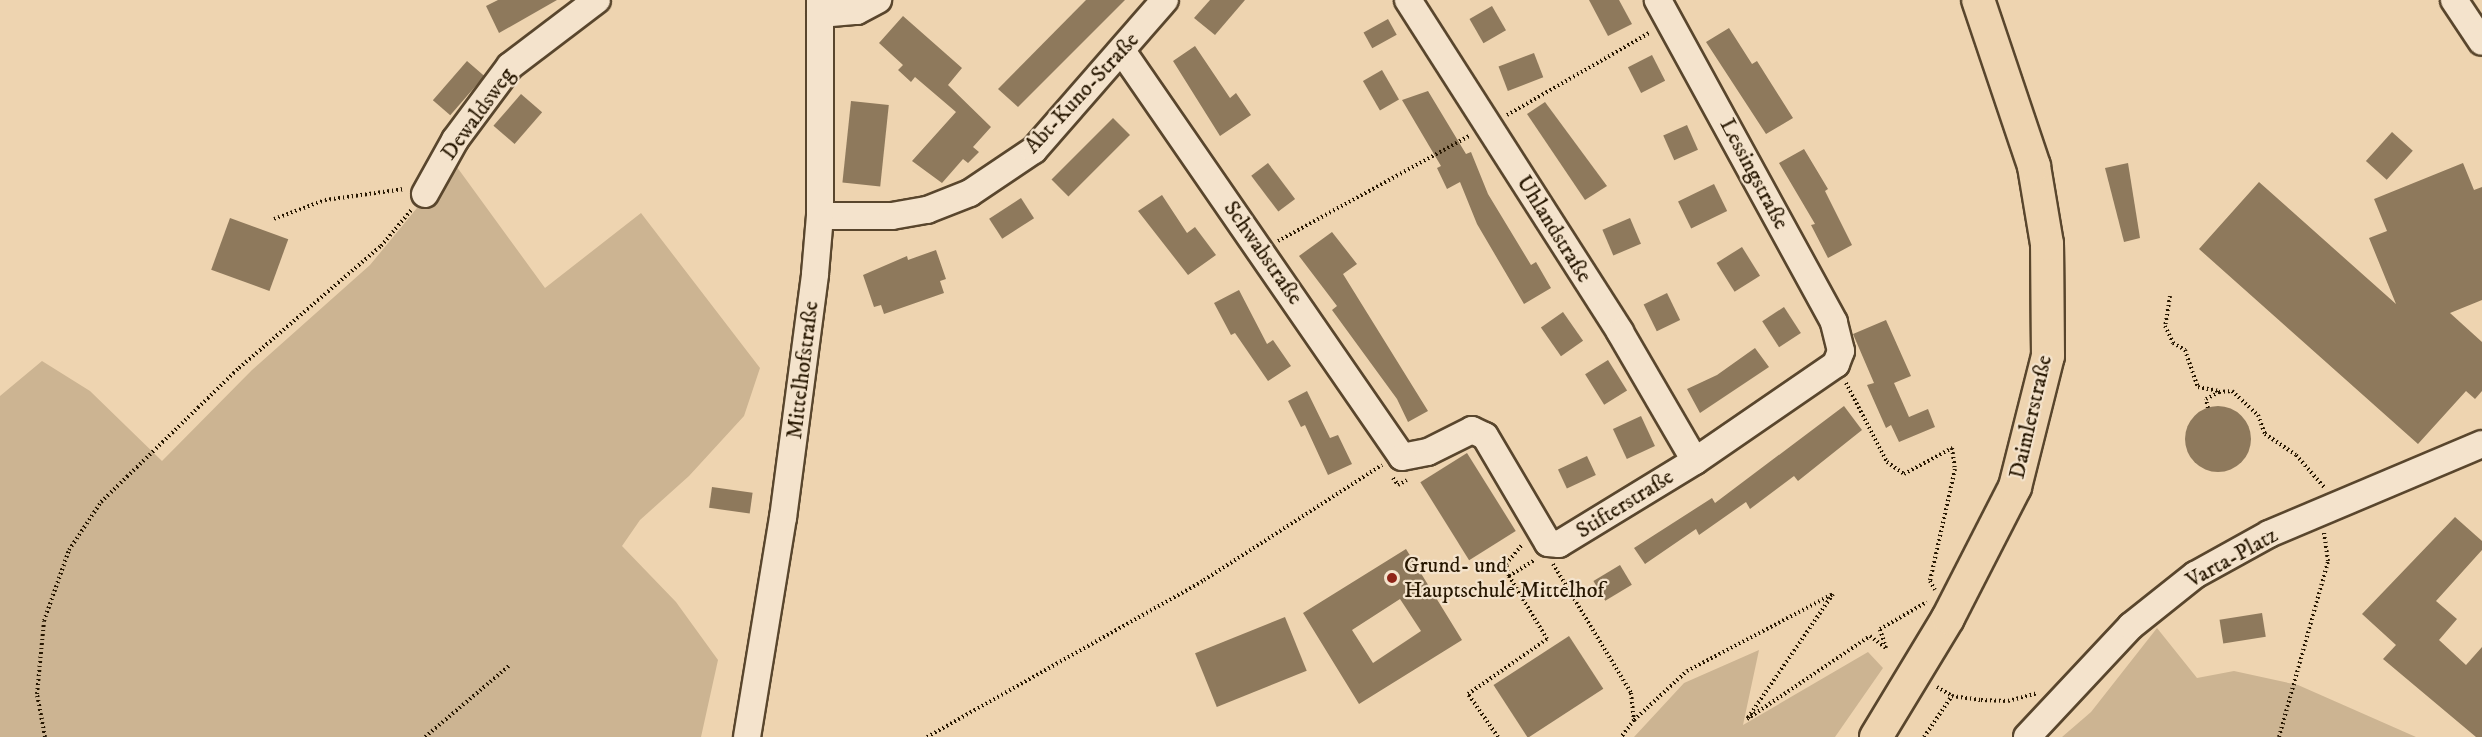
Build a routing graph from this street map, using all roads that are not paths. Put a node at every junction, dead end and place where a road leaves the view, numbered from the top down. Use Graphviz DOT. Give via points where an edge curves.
graph roads {
  1 [pos="597,0"];
  2 [pos="878,0"];
  3 [pos="1165,0"];
  4 [pos="1408,0"];
  5 [pos="1658,0"];
  6 [pos="1978,0"];
  7 [pos="2454,0"];
  8 [pos="820,7"];
  9 [pos="2482,42"];
  10 [pos="1122,51"];
  11 [pos="428,188"];
  12 [pos="820,216"];
  13 [pos="1838,358"];
  14 [pos="2482,444"];
  15 [pos="1695,461"];
  16 [pos="1400,465"];
  17 [pos="1879,736"];
  18 [pos="747,737"];
  19 [pos="2027,737"];
  1 -- 11 [label="street, Dewaldsweg" via="510,66 455,140"];
  2 -- 8 [label="street" via="856,11"];
  3 -- 10 [label="street, Abt-Kuno-Straße"];
  4 -- 15 [label="street, Uhlandstraße" via="1620,332"];
  5 -- 13 [label="street, Lessingstraße" via="1834,322"];
  6 -- 17 [label="main road, Daimlerstraße" via="2034,166 2047,244 2048,356 2015,487 1948,618"];
  7 -- 9 [label="street"];
  8 -- 12 [label="street, Mittelhofstraße"];
  10 -- 12 [label="street, Abt-Kuno-Straße" via="1034,150 970,193 927,210 892,216"];
  10 -- 16 [label="street, Schwabstraße"];
  12 -- 18 [label="street, Mittelhofstraße" via="803,374"];
  13 -- 15 [label="street, Stifterstraße"];
  14 -- 19 [label="street, Varta-Platz" via="2269,534 2194,575 2131,626"];
  15 -- 16 [label="street, Stifterstraße" via="1559,544 1539,546 1485,436 1472,430"];
}
